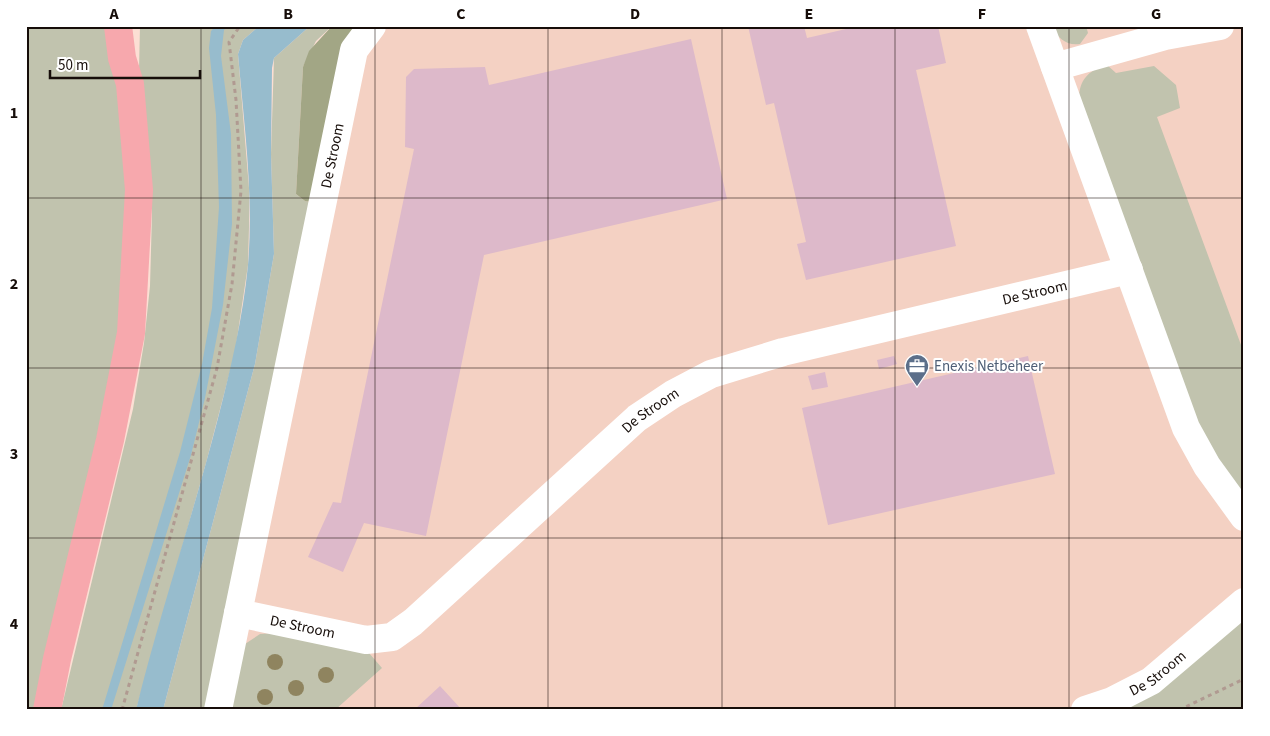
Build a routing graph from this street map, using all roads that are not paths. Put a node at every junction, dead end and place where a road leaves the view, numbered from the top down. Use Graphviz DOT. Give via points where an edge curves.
graph roads {
  1 [pos="118,26"];
  2 [pos="132,26"];
  3 [pos="372,26"];
  4 [pos="1040,26"];
  5 [pos="1220,26"];
  6 [pos="1055,67"];
  7 [pos="130,84"];
  8 [pos="1129,270"];
  9 [pos="1244,517"];
  10 [pos="1244,602"];
  11 [pos="238,614"];
  12 [pos="47,710"];
  13 [pos="218,710"];
  14 [pos="1085,710"];
  1 -- 7 [label="highway" via="122,58"];
  2 -- 7 [label="highway"];
  3 -- 11 [label="street, De Stroom" via="354,50"];
  4 -- 6 [label="street"];
  5 -- 6 [label="street" via="1165,36"];
  6 -- 8 [label="street"];
  7 -- 12 [label="highway" via="139,190 132,333"];
  8 -- 9 [label="street" via="1186,428 1207,466"];
  8 -- 11 [label="street, De Stroom" via="783,352 711,374 637,418 413,622 392,637 366,640"];
  10 -- 14 [label="street, De Stroom" via="1151,682"];
  11 -- 13 [label="street, De Stroom"];
}
